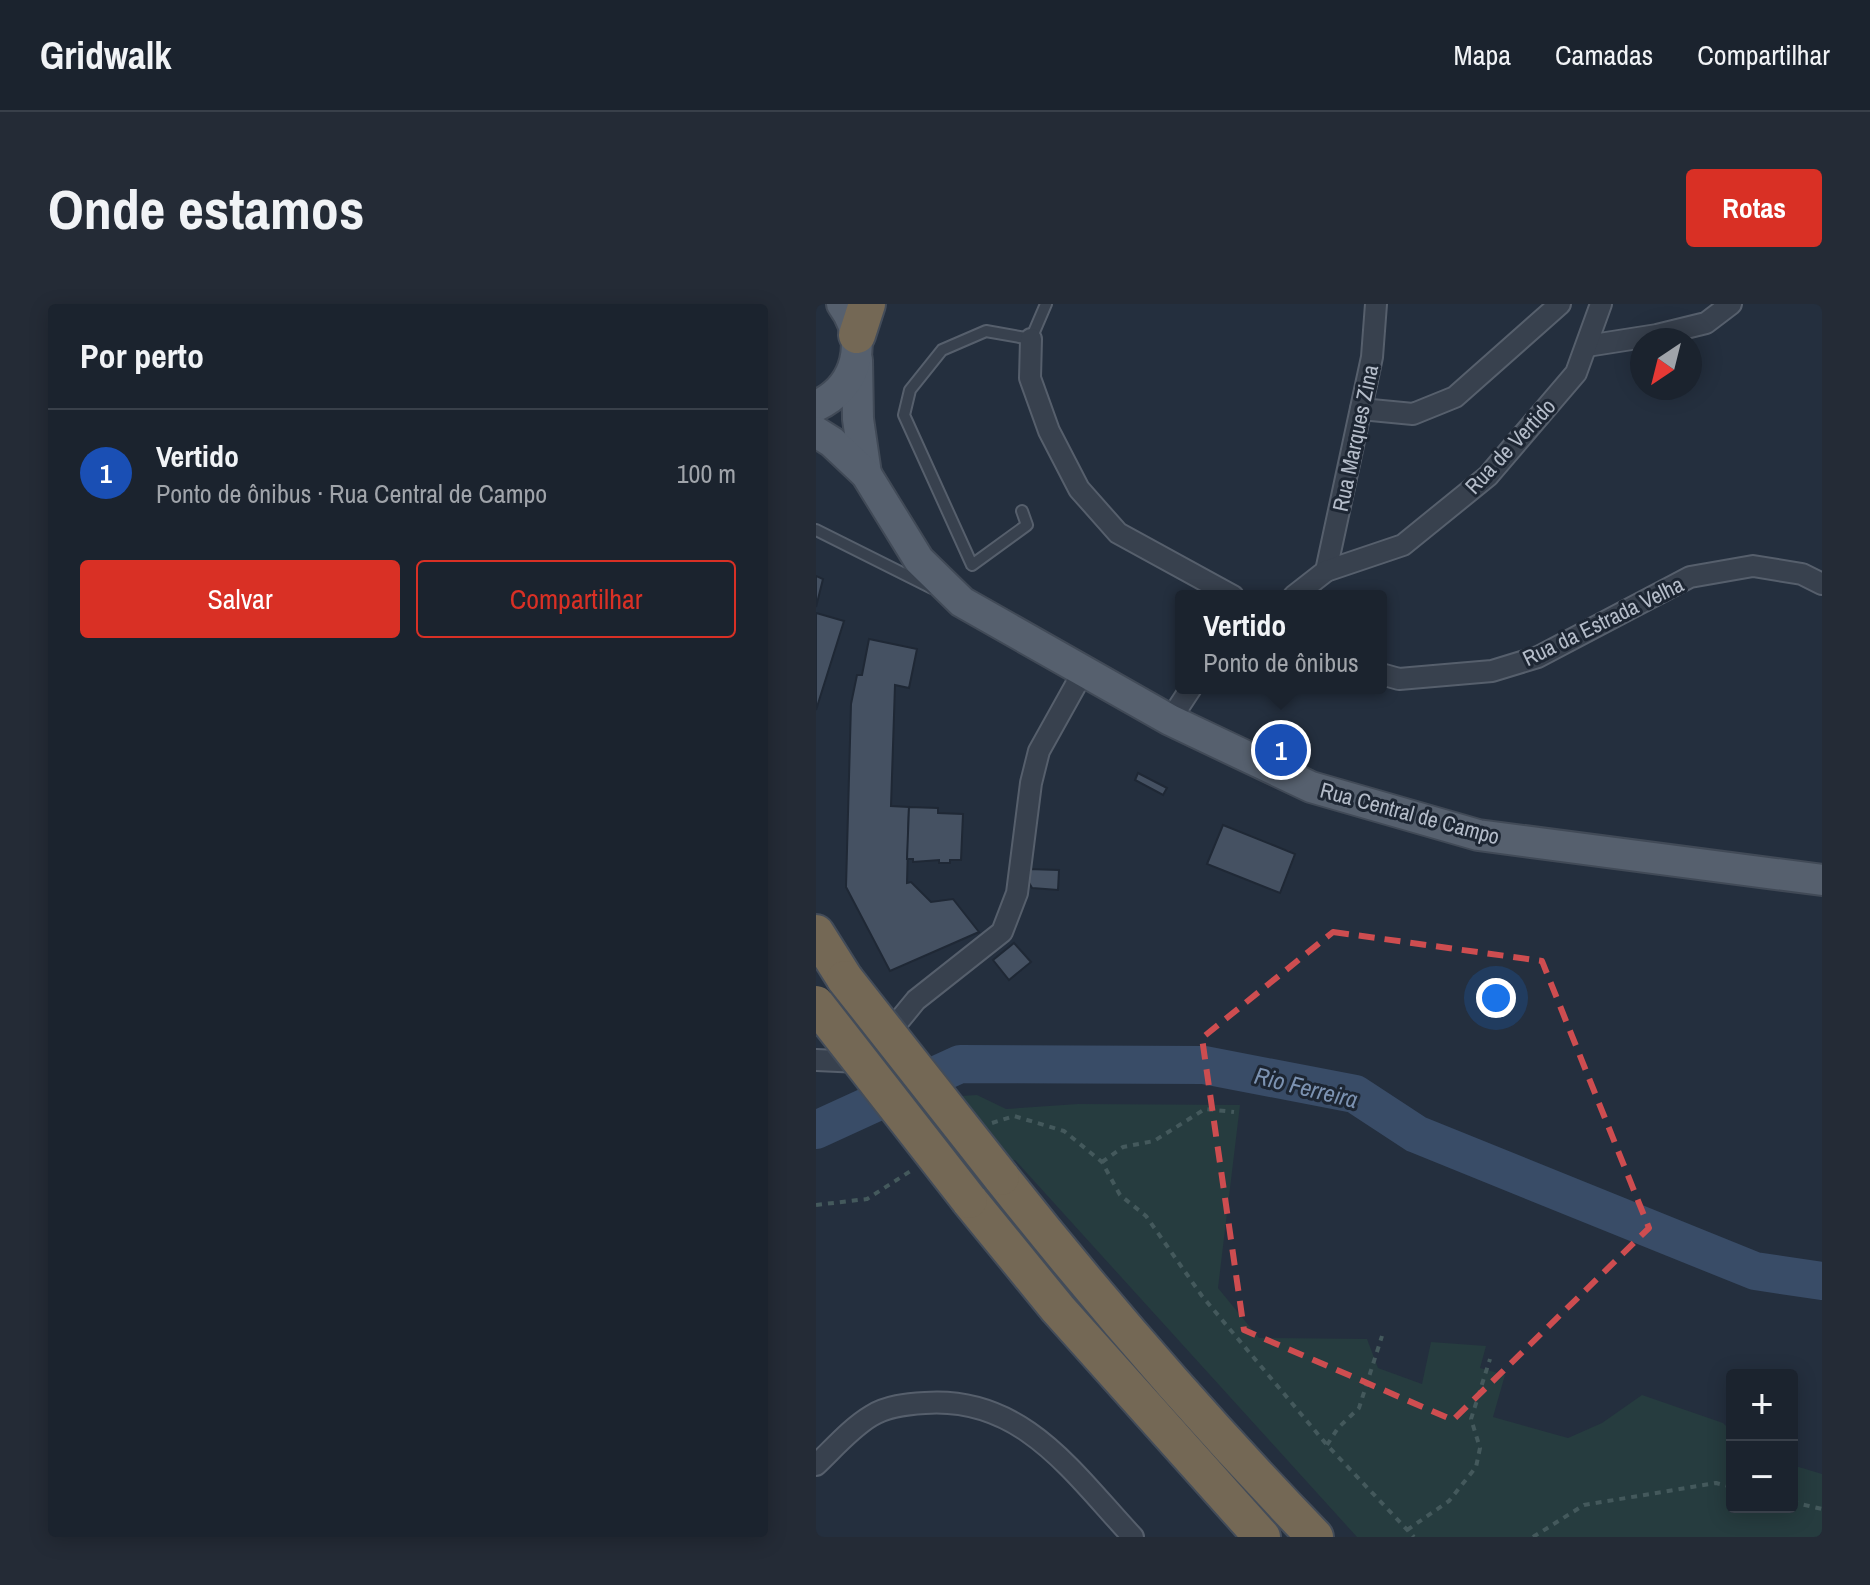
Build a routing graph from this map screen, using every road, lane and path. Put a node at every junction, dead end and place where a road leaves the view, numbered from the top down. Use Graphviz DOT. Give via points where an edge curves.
graph roads {
  1 [pos="1046,304"];
  2 [pos="1376,304"];
  3 [pos="1560,304"];
  4 [pos="1601,304"];
  5 [pos="1731,304"];
  6 [pos="856,326"];
  7 [pos="1031,339"];
  8 [pos="1587,346"];
  9 [pos="816,406"];
  10 [pos="1361,409"];
  11 [pos="816,432"];
  12 [pos="866,474"];
  13 [pos="1022,511"];
  14 [pos="816,530"];
  15 [pos="1326,571"];
  16 [pos="1822,584"];
  17 [pos="1222,590"];
  18 [pos="1302,590"];
  19 [pos="962,602"];
  20 [pos="1083,672"];
  21 [pos="1387,676"];
  22 [pos="1187,694"];
  23 [pos="1170,720"];
  24 [pos="1822,880"];
  25 [pos="816,933"];
  26 [pos="816,1004"];
  27 [pos="816,1060"];
  28 [pos="1234,1112"];
  29 [pos="1382,1336"];
  30 [pos="1490,1359"];
  31 [pos="1327,1445"];
  32 [pos="816,1465"];
  33 [pos="1726,1486"];
  34 [pos="1798,1503"];
  35 [pos="1822,1509"];
  36 [pos="1407,1530"];
  37 [pos="1133,1537"];
  38 [pos="1262,1537"];
  39 [pos="1315,1537"];
  40 [pos="1414,1537"];
  41 [pos="1533,1537"];
  1 -- 7 [label="lane"];
  2 -- 10 [label="street, Rua Marques Zina"];
  3 -- 10 [label="street" via="1455,397 1413,414"];
  4 -- 8 [label="street, Rua de Vertido"];
  5 -- 8 [label="street" via="1706,323"];
  6 -- 9 [label="main road" via="849,379"];
  6 -- 12 [label="main road, Rua Central de Campo" via="858,419"];
  7 -- 13 [label="lane" via="986,331 942,350 910,390 904,415 972,565 1027,525"];
  7 -- 17 [label="street" via="1030,378 1049,431 1079,489 1118,533"];
  8 -- 15 [label="street, Rua de Vertido" via="1576,373 1488,476 1403,545"];
  10 -- 15 [label="street, Rua Marques Zina"];
  11 -- 12 [label="main road, Rua Central de Campo"];
  12 -- 19 [label="main road, Rua Central de Campo" via="919,560"];
  14 -- 19 [label="lane"];
  15 -- 18 [label="street, Rua de Vertido"];
  16 -- 21 [label="street, Rua da Estrada Velha" via="1802,574 1753,566 1690,577 1538,657 1492,671"];
  19 -- 20 [label="main road, Rua Central de Campo"];
  20 -- 23 [label="main road, Rua Central de Campo"];
  20 -- 27 [label="street" via="1039,751 1017,893 1002,932 916,1000 860,1062"];
  22 -- 23 [label="street"];
  23 -- 24 [label="main road, Rua Central de Campo" via="1311,787 1478,835"];
  25 -- 39 [label="highway, bridge" via="845,979 1085,1284"];
  26 -- 38 [label="highway, bridge" via="1058,1309"];
  28 -- 31 [label="path" via="1205,1109 1154,1141 1123,1147 1102,1162 1120,1195 1146,1216 1202,1296"];
  29 -- 31 [label="path" via="1359,1408"];
  30 -- 36 [label="path" via="1471,1419 1480,1448 1476,1467 1449,1501"];
  31 -- 36 [label="path"];
  32 -- 37 [label="street" via="872,1415 900,1405 952,1401 994,1412 1038,1437"];
  33 -- 41 [label="path" via="1584,1505"];
  34 -- 35 [label="path"];
  36 -- 40 [label="path"];
}
